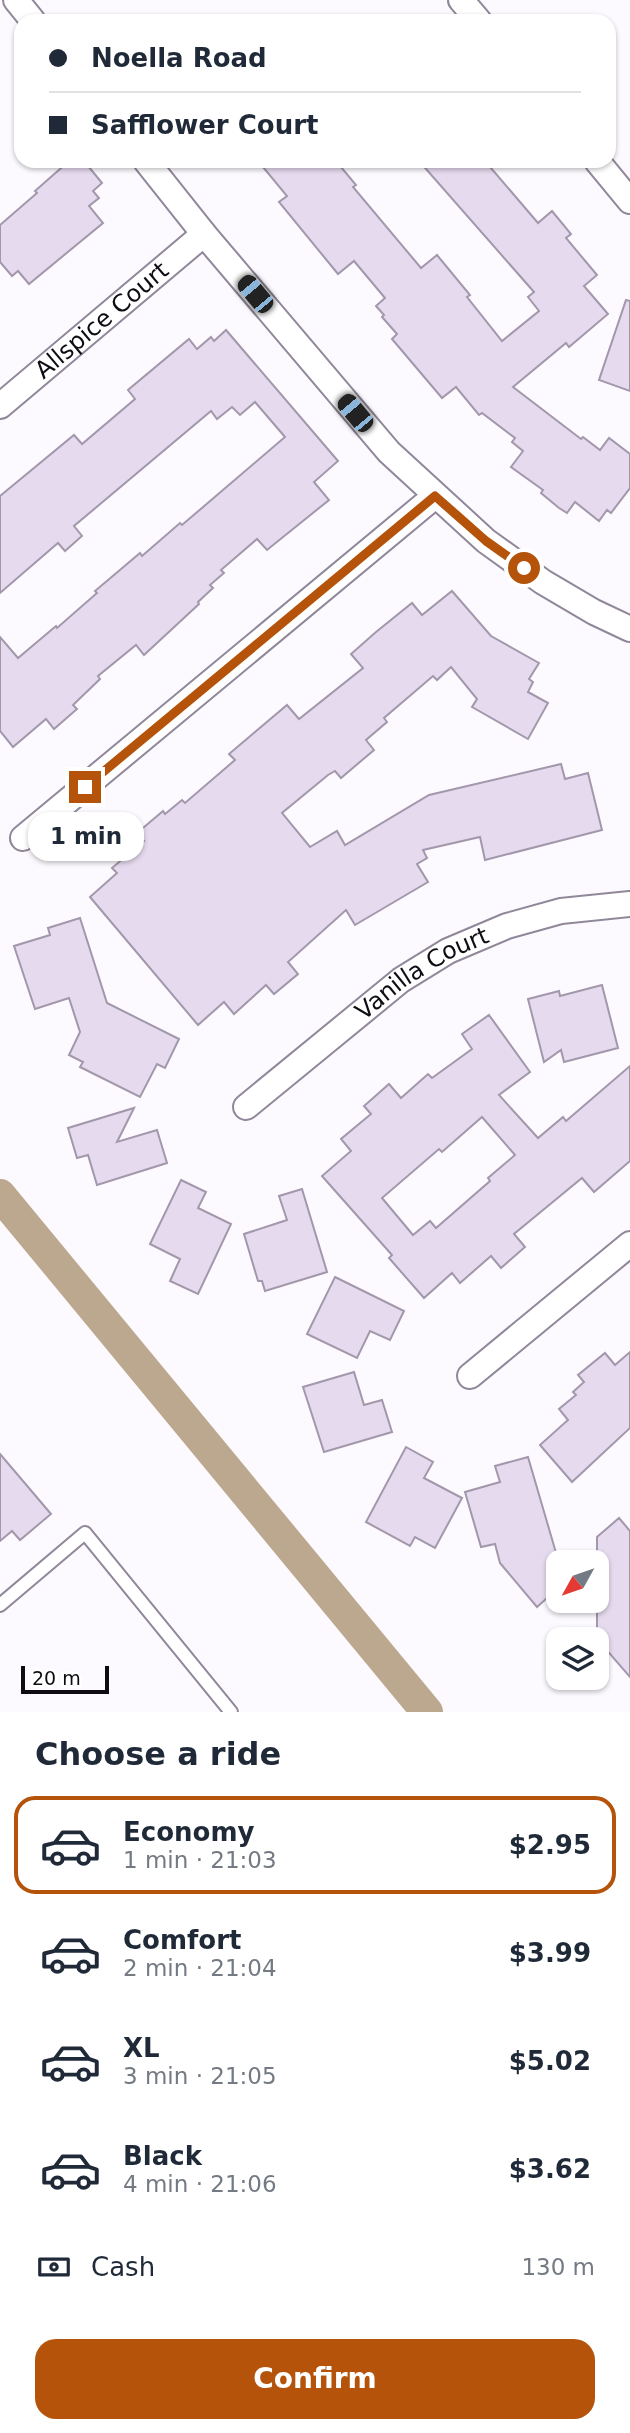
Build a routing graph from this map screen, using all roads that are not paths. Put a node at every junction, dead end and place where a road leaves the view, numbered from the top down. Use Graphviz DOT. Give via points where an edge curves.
graph roads {
  1 [pos="16,0"];
  2 [pos="461,0"];
  3 [pos="27,14"];
  4 [pos="473,14"];
  5 [pos="152,168"];
  6 [pos="603,168"];
  7 [pos="630,201"];
  8 [pos="205,234"];
  9 [pos="0,406"];
  10 [pos="435,496"];
  11 [pos="630,629"];
  12 [pos="23,838"];
  13 [pos="630,904"];
  14 [pos="246,1107"];
  15 [pos="630,1244"];
  16 [pos="470,1376"];
  17 [pos="0,1605"];
  18 [pos="231,1712"];
  1 -- 3 [label="street"];
  2 -- 4 [label="street"];
  5 -- 8 [label="street"];
  6 -- 7 [label="street"];
  8 -- 9 [label="street, Allspice Court"];
  8 -- 10 [label="street" via="389,453"];
  10 -- 11 [label="street" via="543,582"];
  10 -- 12 [label="street"];
  13 -- 14 [label="street, Vanilla Court" via="561,911 507,926 448,951 401,980"];
  15 -- 16 [label="street"];
  17 -- 18 [label="lane" via="85,1533"];
}
